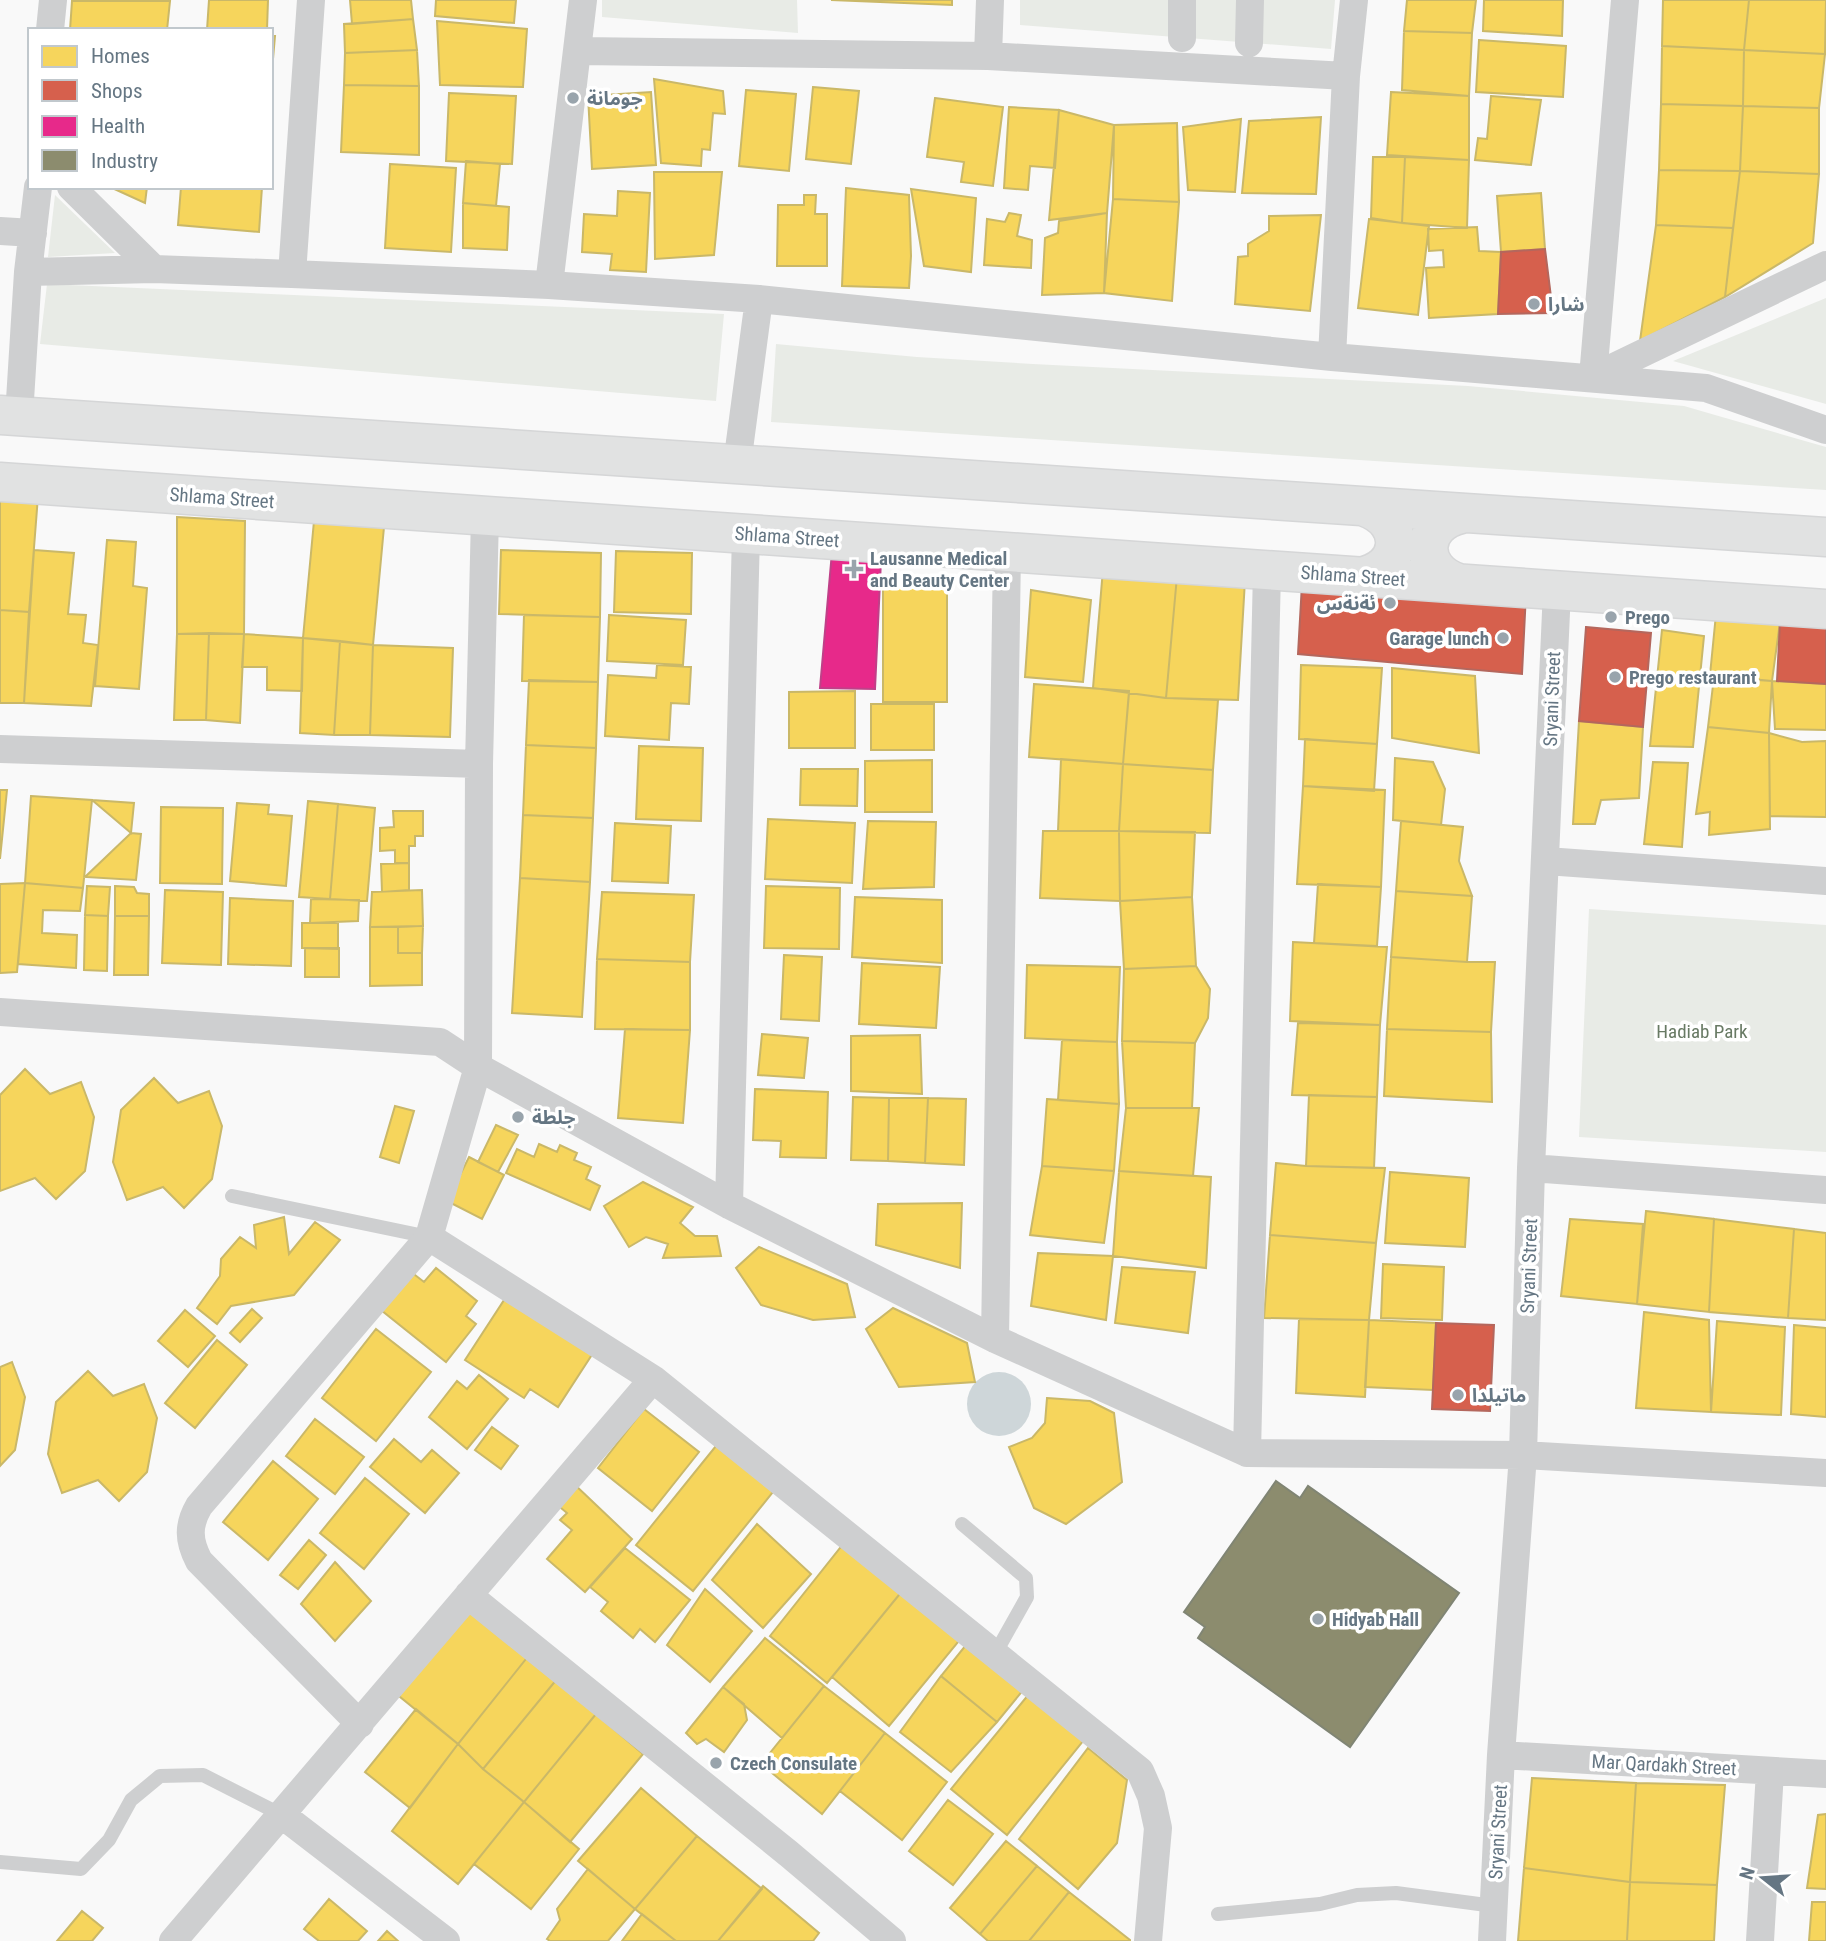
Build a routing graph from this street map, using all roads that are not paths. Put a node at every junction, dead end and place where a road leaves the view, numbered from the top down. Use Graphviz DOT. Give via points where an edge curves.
graph roads {
  1 [pos="52,0"];
  2 [pos="311,0"];
  3 [pos="583,0"];
  4 [pos="990,0"];
  5 [pos="1182,0"];
  6 [pos="1250,0"];
  7 [pos="1354,0"];
  8 [pos="1625,0"];
  9 [pos="50,28"];
  10 [pos="1182,38"];
  11 [pos="1249,43"];
  12 [pos="578,51"];
  13 [pos="988,56"];
  14 [pos="1346,76"];
  15 [pos="38,189"];
  16 [pos="73,189"];
  17 [pos="0,231"];
  18 [pos="33,233"];
  19 [pos="1826,265"];
  20 [pos="154,269"];
  21 [pos="28,272"];
  22 [pos="292,274"];
  23 [pos="549,285"];
  24 [pos="759,299"];
  25 [pos="1332,357"];
  26 [pos="1593,377"];
  27 [pos="9,415"];
  28 [pos="1826,430"];
  29 [pos="737,464"];
  30 [pos="0,482"];
  31 [pos="1366,507"];
  32 [pos="1461,513"];
  33 [pos="485,516"];
  34 [pos="746,534"];
  35 [pos="1826,537"];
  36 [pos="1007,552"];
  37 [pos="1267,570"];
  38 [pos="1359,577"];
  39 [pos="1458,583"];
  40 [pos="1556,590"];
  41 [pos="1826,609"];
  42 [pos="0,749"];
  43 [pos="479,764"];
  44 [pos="1546,861"];
  45 [pos="1826,881"];
  46 [pos="0,1012"];
  47 [pos="478,1067"];
  48 [pos="1531,1168"];
  49 [pos="1826,1190"];
  50 [pos="232,1196"];
  51 [pos="729,1205"];
  52 [pos="429,1237"];
  53 [pos="995,1339"];
  54 [pos="653,1379"];
  55 [pos="1247,1453"];
  56 [pos="1523,1455"];
  57 [pos="1826,1473"];
  58 [pos="962,1524"];
  59 [pos="468,1595"];
  60 [pos="995,1654"];
  61 [pos="360,1724"];
  62 [pos="1501,1755"];
  63 [pos="1770,1771"];
  64 [pos="1826,1774"];
  65 [pos="282,1815"];
  66 [pos="0,1862"];
  67 [pos="1494,1906"];
  68 [pos="1218,1914"];
  69 [pos="173,1941"];
  70 [pos="446,1941"];
  71 [pos="892,1941"];
  72 [pos="1148,1941"];
  73 [pos="1492,1941"];
  74 [pos="1760,1941"];
  1 -- 9 [label="street"];
  2 -- 22 [label="street"];
  3 -- 12 [label="street"];
  4 -- 13 [label="street"];
  5 -- 10 [label="street"];
  6 -- 11 [label="street"];
  7 -- 14 [label="street"];
  8 -- 26 [label="street"];
  12 -- 13 [label="street"];
  12 -- 23 [label="street"];
  13 -- 14 [label="street"];
  14 -- 25 [label="street"];
  15 -- 18 [label="street"];
  16 -- 20 [label="street"];
  17 -- 18 [label="street"];
  18 -- 21 [label="street"];
  19 -- 26 [label="street"];
  20 -- 21 [label="street"];
  20 -- 22 [label="street"];
  21 -- 27 [label="street"];
  22 -- 23 [label="street"];
  23 -- 24 [label="street"];
  24 -- 25 [label="street"];
  24 -- 29 [label="street"];
  25 -- 26 [label="street"];
  26 -- 28 [label="street" via="1706,388"];
  27 -- 29 [label="main road"];
  29 -- 31 [label="main road"];
  30 -- 33 [label="main road, Shlama Street"];
  31 -- 32 [label="main road"];
  31 -- 38 [label="main road" via="1388,520 1395,532 1395,545 1384,568"];
  32 -- 35 [label="main road"];
  32 -- 39 [label="main road" via="1438,524 1428,547 1436,571"];
  33 -- 34 [label="main road, Shlama Street"];
  33 -- 43 [label="street"];
  34 -- 36 [label="main road, Shlama Street"];
  34 -- 51 [label="street"];
  36 -- 37 [label="main road, Shlama Street"];
  36 -- 53 [label="street"];
  37 -- 38 [label="main road, Shlama Street"];
  37 -- 55 [label="street"];
  38 -- 39 [label="main road, Shlama Street"];
  39 -- 40 [label="main road, Shlama Street"];
  40 -- 41 [label="main road, Shlama Street"];
  40 -- 44 [label="street, Sryani Street"];
  42 -- 43 [label="street"];
  43 -- 47 [label="street"];
  44 -- 45 [label="street"];
  44 -- 48 [label="street, Sryani Street"];
  46 -- 47 [label="street" via="440,1042"];
  47 -- 51 [label="street"];
  47 -- 52 [label="street"];
  48 -- 49 [label="street"];
  48 -- 56 [label="street, Sryani Street"];
  50 -- 52 [label="lane"];
  51 -- 53 [label="street"];
  52 -- 54 [label="street"];
  52 -- 61 [label="street" via="200,1506 189,1533 199,1560"];
  53 -- 55 [label="street"];
  54 -- 59 [label="street"];
  54 -- 60 [label="street"];
  55 -- 56 [label="street"];
  56 -- 57 [label="street"];
  56 -- 62 [label="street, Sryani Street"];
  58 -- 60 [label="lane" via="1026,1578 1027,1597"];
  59 -- 61 [label="street"];
  59 -- 71 [label="street"];
  60 -- 72 [label="street" via="1140,1771 1158,1828"];
  61 -- 65 [label="street"];
  62 -- 63 [label="street, Mar Qardakh Street"];
  62 -- 67 [label="street, Sryani Street"];
  63 -- 64 [label="street, Mar Qardakh Street"];
  63 -- 74 [label="street"];
  65 -- 66 [label="lane" via="203,1775 160,1776 131,1800 109,1840 81,1868"];
  65 -- 69 [label="street"];
  65 -- 70 [label="street"];
  67 -- 68 [label="lane" via="1396,1893"];
  67 -- 73 [label="street, Sryani Street"];
}
